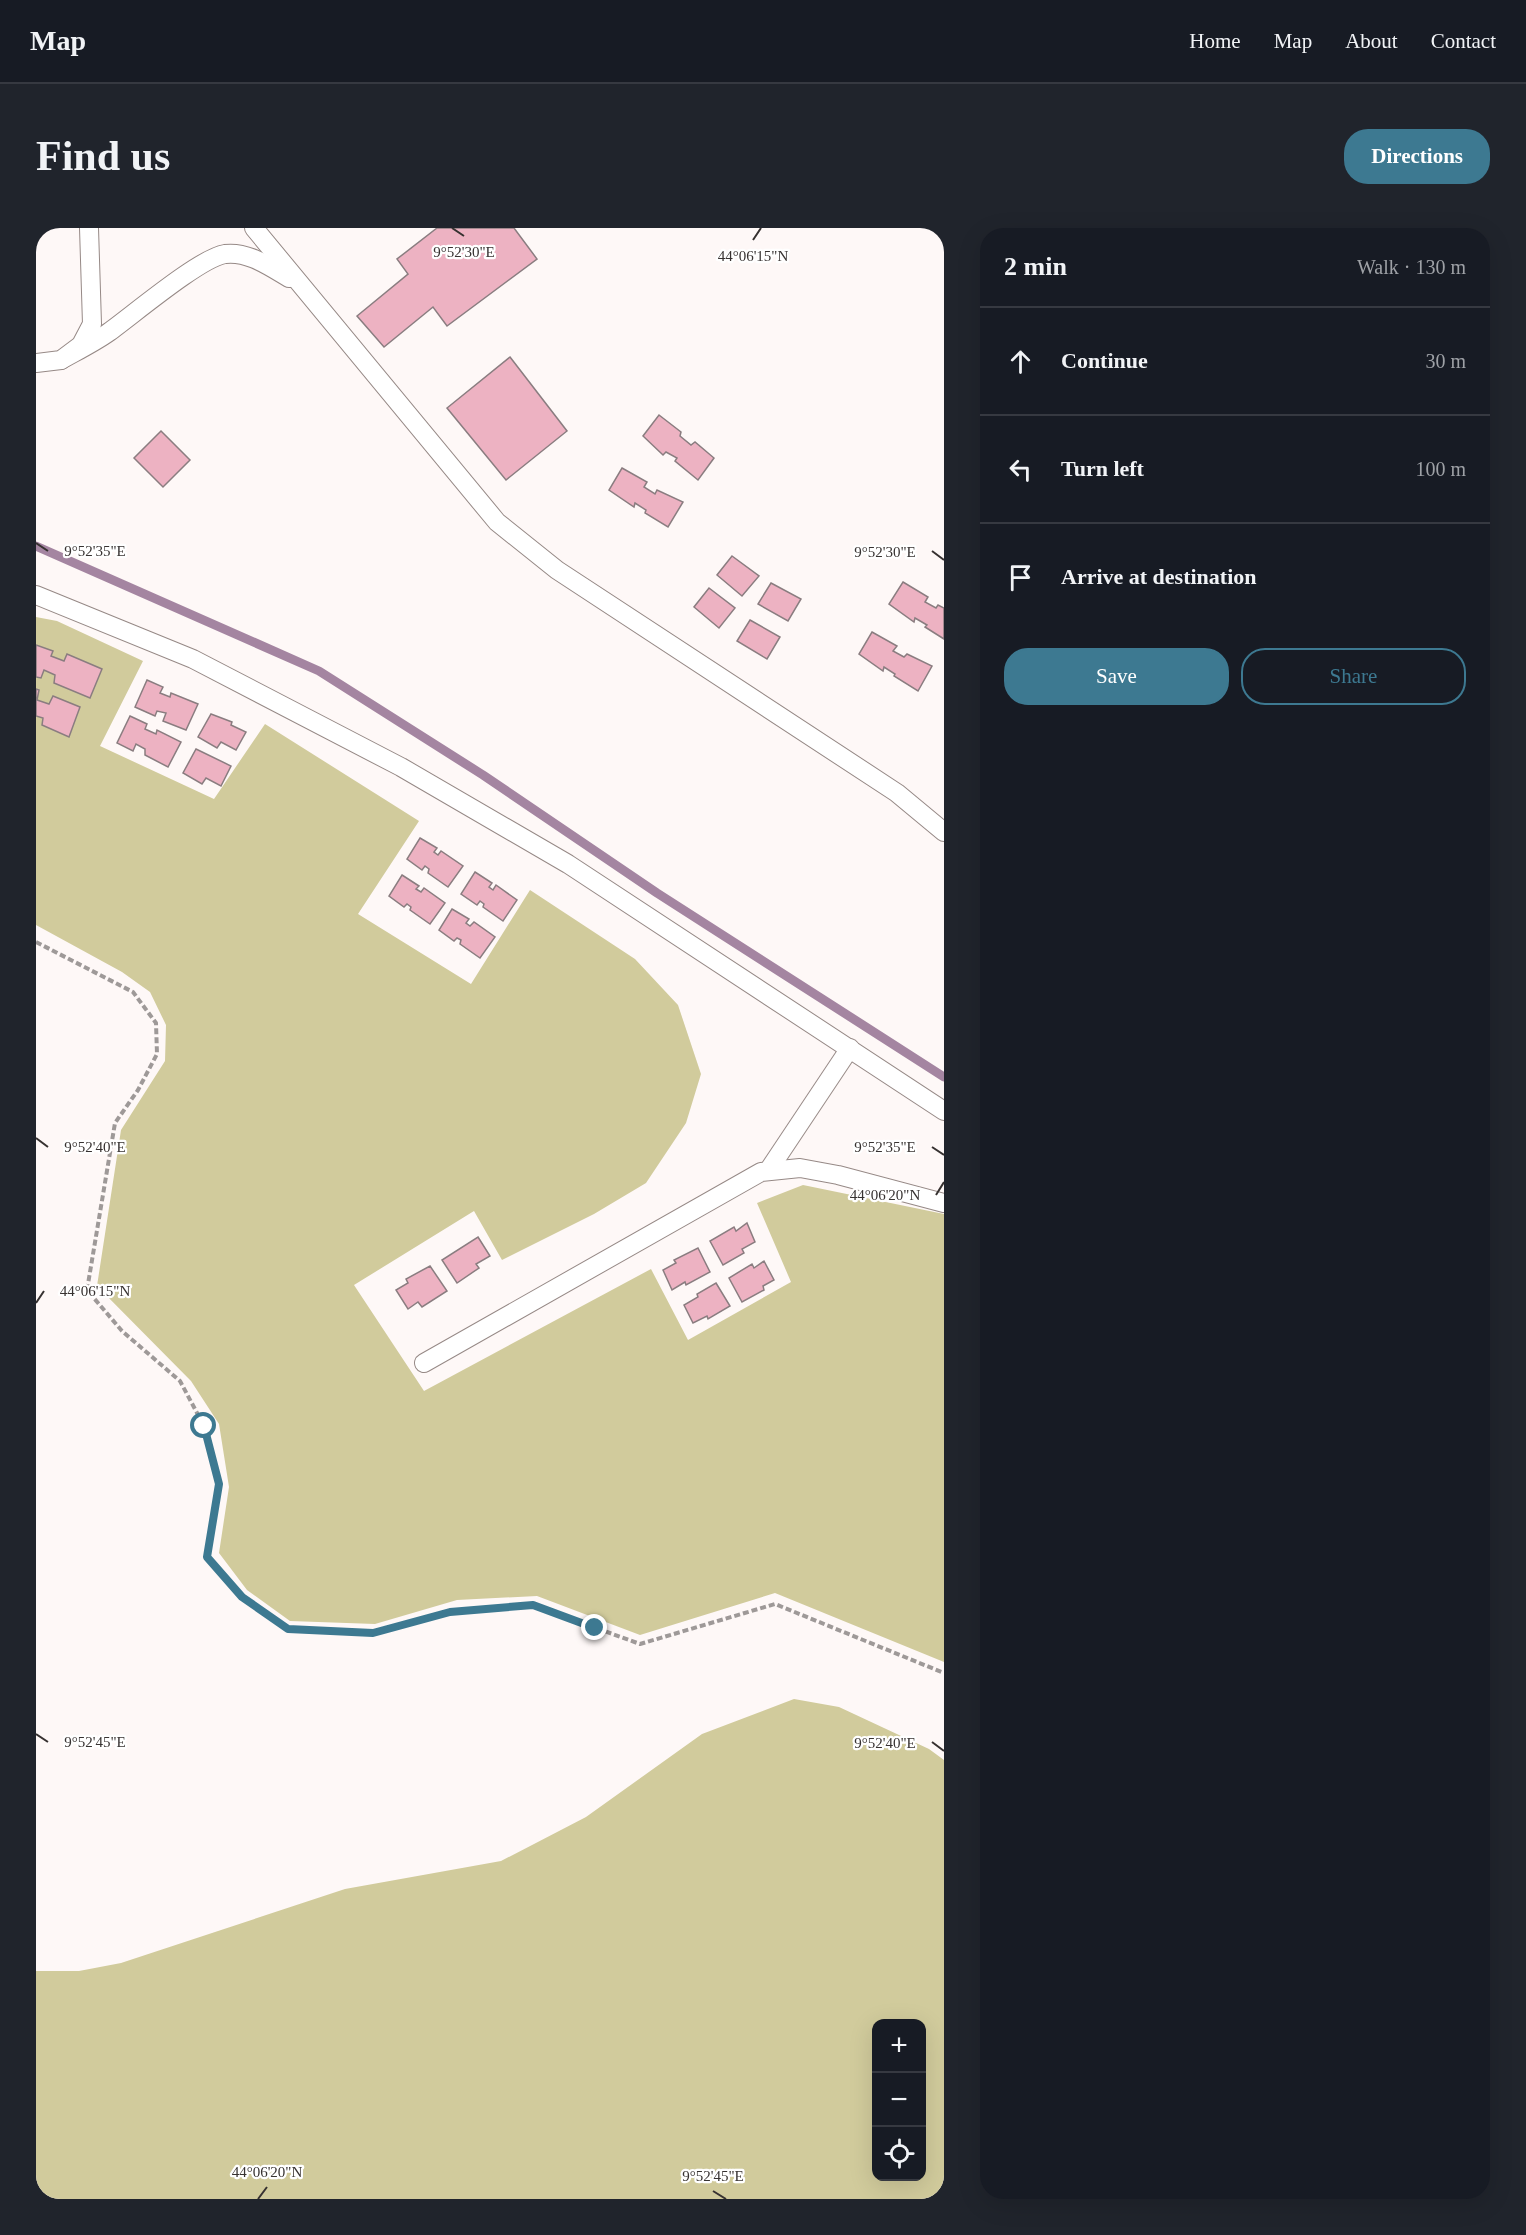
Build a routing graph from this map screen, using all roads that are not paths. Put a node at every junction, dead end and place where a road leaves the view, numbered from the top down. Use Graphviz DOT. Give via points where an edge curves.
graph roads {
  1 [pos="89,228"];
  2 [pos="254,228"];
  3 [pos="300,284"];
  4 [pos="61,360"];
  5 [pos="36,363"];
  6 [pos="36,595"];
  7 [pos="944,832"];
  8 [pos="850,1048"];
  9 [pos="944,1111"];
  10 [pos="768,1171"];
  11 [pos="944,1203"];
  12 [pos="423,1363"];
  1 -- 4 [label="lane" via="92,324 81,345"];
  2 -- 3 [label="lane"];
  3 -- 4 [label="lane" via="261,262 243,255 224,254 201,265 106,334"];
  3 -- 7 [label="lane" via="497,522 557,570 897,793"];
  4 -- 5 [label="lane"];
  6 -- 8 [label="lane" via="192,659 401,767 568,864"];
  8 -- 9 [label="lane"];
  8 -- 10 [label="lane"];
  10 -- 11 [label="lane" via="800,1167"];
  10 -- 12 [label="lane"];
}
